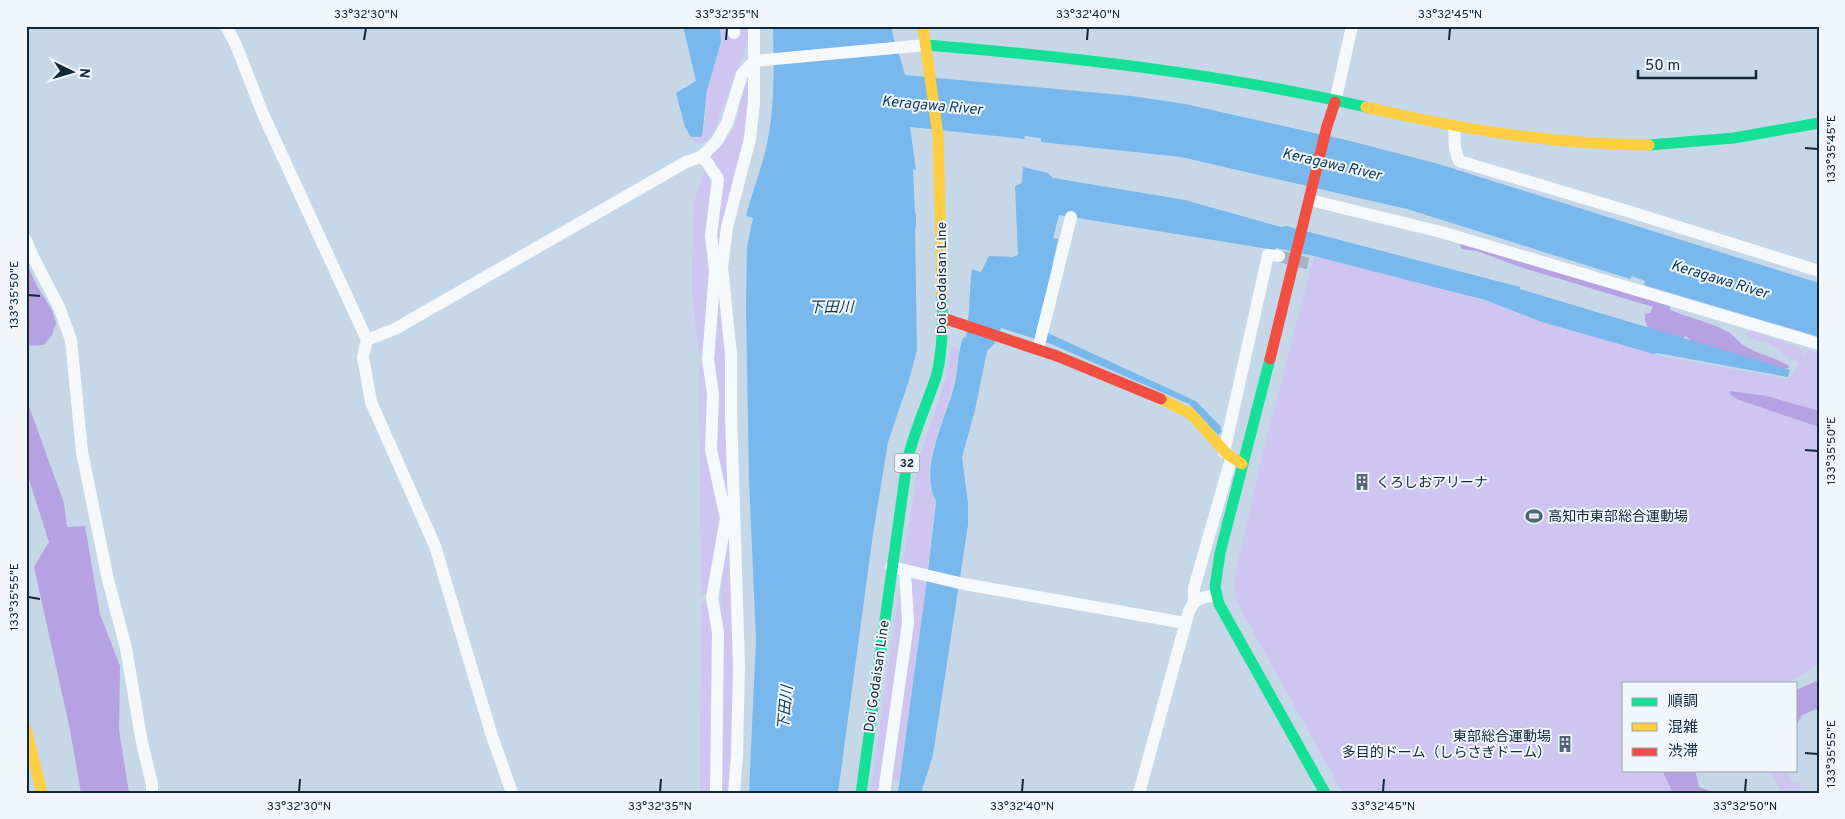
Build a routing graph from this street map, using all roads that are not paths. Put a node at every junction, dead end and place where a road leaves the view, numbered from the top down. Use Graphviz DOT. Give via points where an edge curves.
graph roads {
  1 [pos="226,26"];
  2 [pos="754,26"];
  3 [pos="923,26"];
  4 [pos="1352,26"];
  5 [pos="926,45"];
  6 [pos="759,61"];
  7 [pos="1335,102"];
  8 [pos="1819,123"];
  9 [pos="1454,126"];
  10 [pos="701,157"];
  11 [pos="1311,197"];
  12 [pos="1071,217"];
  13 [pos="26,240"];
  14 [pos="1279,256"];
  15 [pos="719,270"];
  16 [pos="1819,271"];
  17 [pos="943,318"];
  18 [pos="367,340"];
  19 [pos="1819,344"];
  20 [pos="1038,349"];
  21 [pos="1232,458"];
  22 [pos="730,517"];
  23 [pos="891,567"];
  24 [pos="905,570"];
  25 [pos="1216,595"];
  26 [pos="1194,601"];
  27 [pos="1185,623"];
  28 [pos="26,729"];
  29 [pos="42,793"];
  30 [pos="152,793"];
  31 [pos="512,793"];
  32 [pos="716,793"];
  33 [pos="734,793"];
  34 [pos="860,793"];
  35 [pos="884,793"];
  36 [pos="1139,793"];
  37 [pos="1325,793"];
  1 -- 18 [label="street"];
  2 -- 6 [label="street"];
  3 -- 5 [label="main road, Doi Godaisan Line / 32"];
  4 -- 7 [label="street"];
  5 -- 6 [label="street"];
  5 -- 7 [label="main road" via="1162,70"];
  5 -- 17 [label="main road, Doi Godaisan Line / 32" via="938,136"];
  6 -- 10 [label="street" via="742,74 723,132"];
  6 -- 15 [label="street" via="750,139"];
  7 -- 9 [label="main road"];
  7 -- 11 [label="main road"];
  8 -- 9 [label="main road" via="1744,138 1649,145 1590,143"];
  9 -- 16 [label="street" via="1459,161"];
  10 -- 15 [label="street" via="718,179 711,234"];
  10 -- 18 [label="street" via="686,162 395,329"];
  11 -- 19 [label="street" via="1441,232"];
  11 -- 21 [label="main road" via="1293,269"];
  12 -- 20 [label="street"];
  13 -- 30 [label="street" via="72,340 82,452 108,580 126,648"];
  14 -- 21 [label="street" via="1268,255"];
  15 -- 22 [label="street" via="732,356"];
  15 -- 22 [label="street" via="708,359 713,394 711,450"];
  17 -- 20 [label="main road"];
  17 -- 23 [label="main road, Doi Godaisan Line / 32" via="936,376 912,438"];
  18 -- 31 [label="street" via="363,357 371,402 435,546"];
  20 -- 21 [label="main road" via="1177,406 1192,415"];
  21 -- 25 [label="main road" via="1215,576"];
  21 -- 26 [label="street" via="1194,588"];
  22 -- 32 [label="street" via="712,598 718,632"];
  22 -- 33 [label="street" via="739,665"];
  23 -- 24 [label="street"];
  23 -- 34 [label="main road, Doi Godaisan Line / 32"];
  24 -- 27 [label="street" via="964,584"];
  24 -- 35 [label="street" via="908,623"];
  25 -- 26 [label="street"];
  25 -- 37 [label="main road"];
  26 -- 27 [label="street"];
  27 -- 36 [label="street"];
  28 -- 29 [label="main road"];
}
